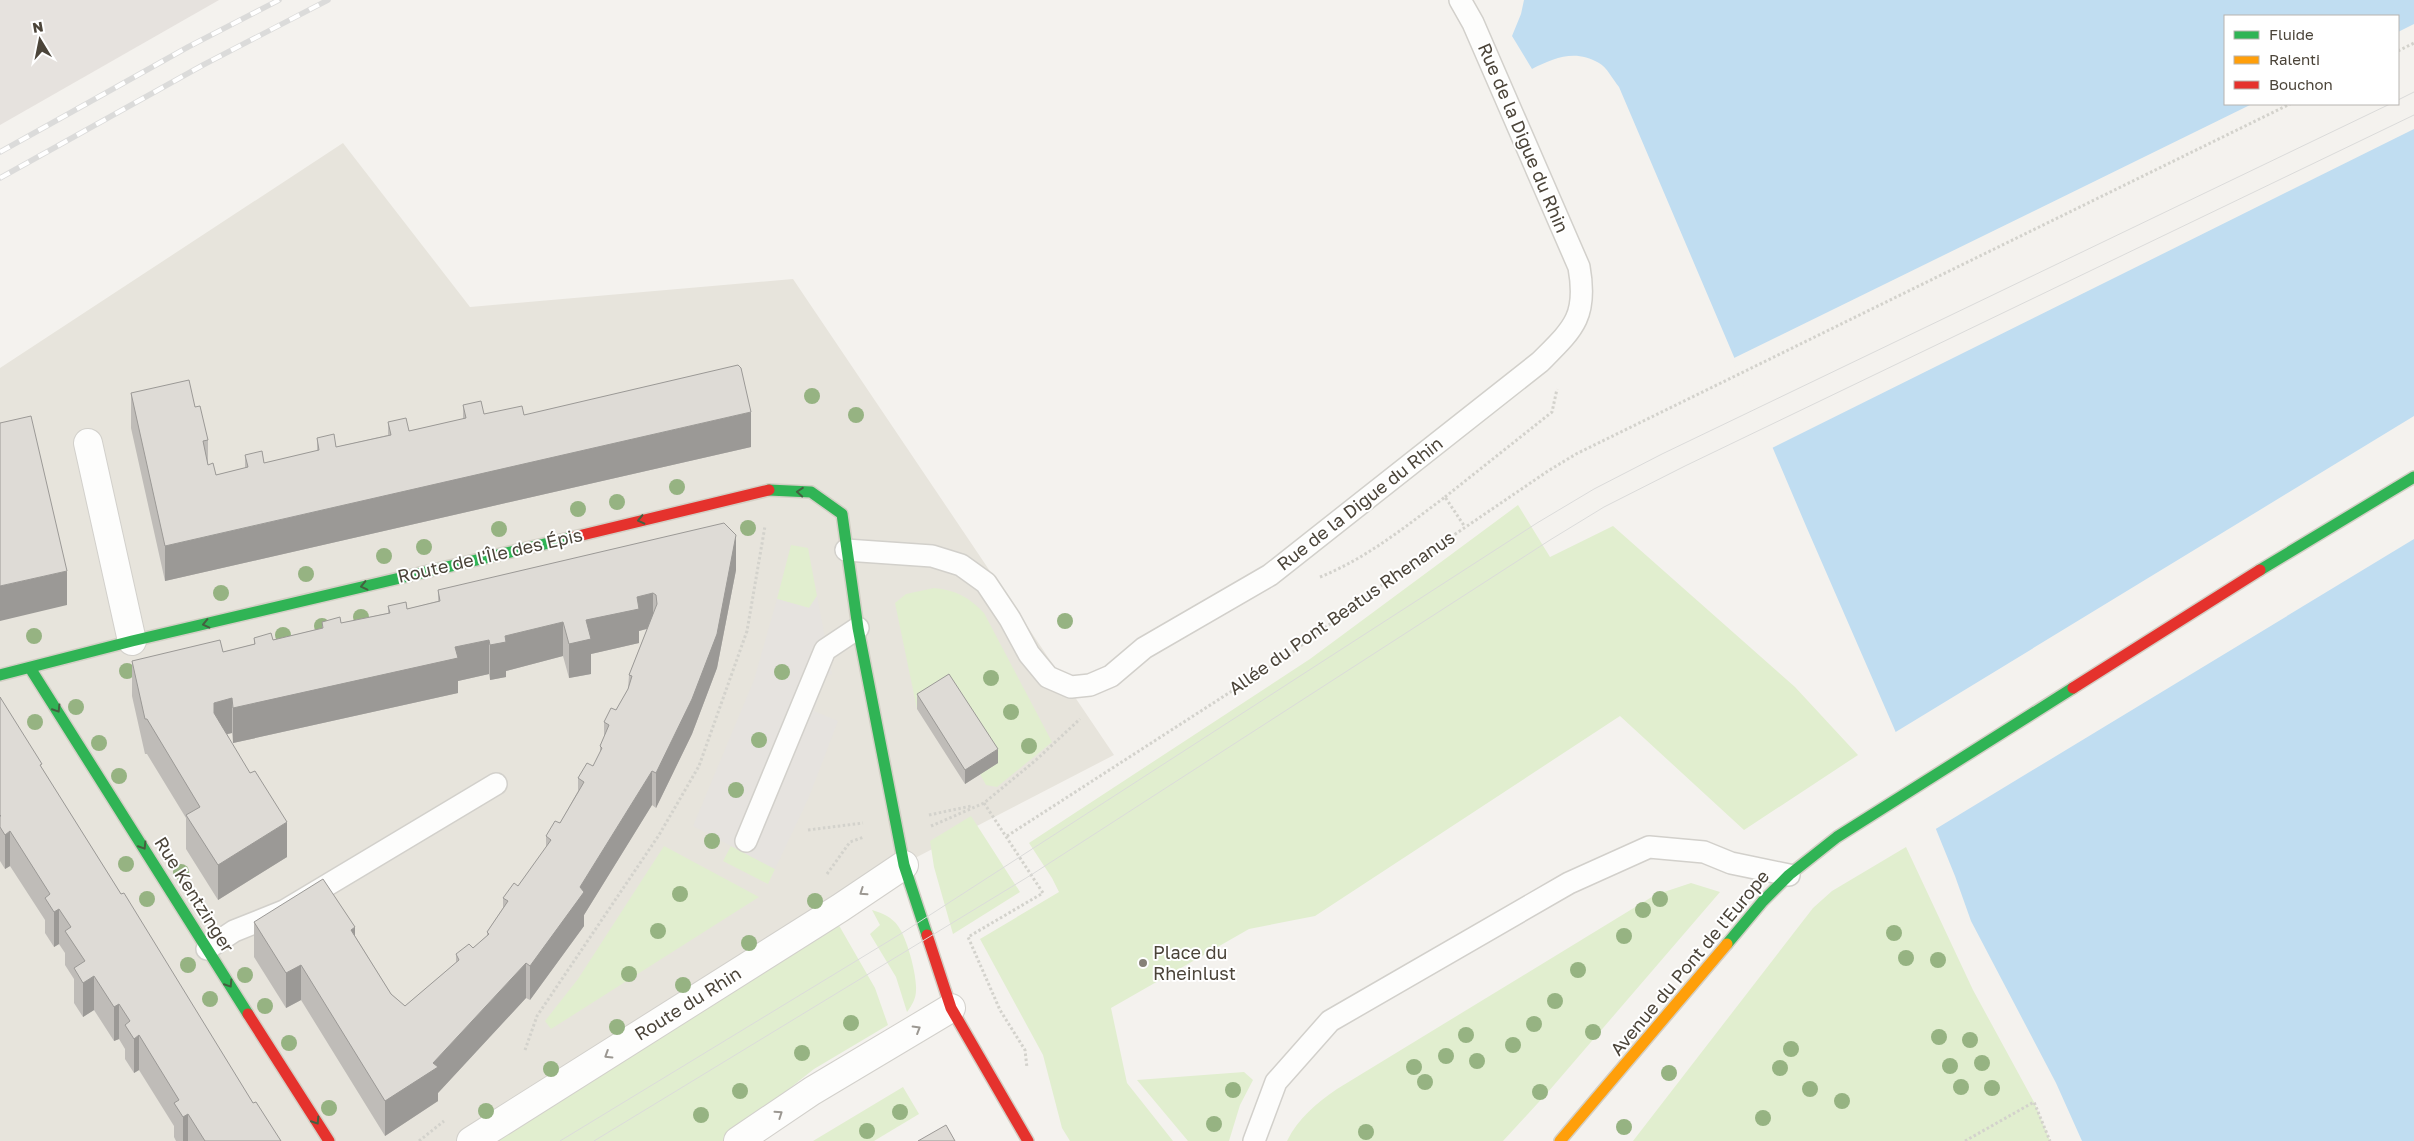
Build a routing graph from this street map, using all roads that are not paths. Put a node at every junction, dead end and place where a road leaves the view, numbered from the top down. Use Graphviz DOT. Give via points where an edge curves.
graph roads {
  1 [pos="1460,0"];
  2 [pos="88,443"];
  3 [pos="2414,477"];
  4 [pos="846,550"];
  5 [pos="858,628"];
  6 [pos="132,641"];
  7 [pos="30,668"];
  8 [pos="0,675"];
  9 [pos="496,784"];
  10 [pos="746,841"];
  11 [pos="904,865"];
  12 [pos="1789,875"];
  13 [pos="207,949"];
  14 [pos="951,1008"];
  15 [pos="329,1141"];
  16 [pos="471,1141"];
  17 [pos="738,1141"];
  18 [pos="1028,1141"];
  19 [pos="1254,1141"];
  20 [pos="1560,1141"];
  1 -- 4 [label="lane, Rue de la Digue du Rhin" via="1473,23 1579,267 1581,308 1570,332 1540,362 1270,575 1144,648 1112,676 1090,685 1071,688 1048,677 1029,654 986,584 961,565 932,556"];
  2 -- 6 [label="street"];
  3 -- 12 [label="street, Avenue du Pont de l'Europe" via="1837,837"];
  4 -- 5 [label="street"];
  4 -- 6 [label="street, Route de l'Île des Épis, one-way" via="842,514 811,492 770,490"];
  5 -- 10 [label="lane" via="825,650"];
  5 -- 11 [label="street"];
  6 -- 7 [label="street, Route de l'Île des Épis"];
  7 -- 8 [label="street, Route de l'Île des Épis"];
  7 -- 13 [label="street, Rue Kentzinger, one-way"];
  9 -- 13 [label="lane" via="284,910 234,931"];
  11 -- 14 [label="street"];
  11 -- 16 [label="street, Route du Rhin, one-way" via="832,914"];
  12 -- 19 [label="lane" via="1731,863 1704,852 1649,847 1569,883 1330,1021 1276,1082"];
  12 -- 20 [label="street, Avenue du Pont de l'Europe" via="1763,900 1660,1028"];
  13 -- 15 [label="street, Rue Kentzinger, one-way"];
  17 -- 14 [label="street, one-way" via="812,1091"];
  14 -- 18 [label="street"];
}
